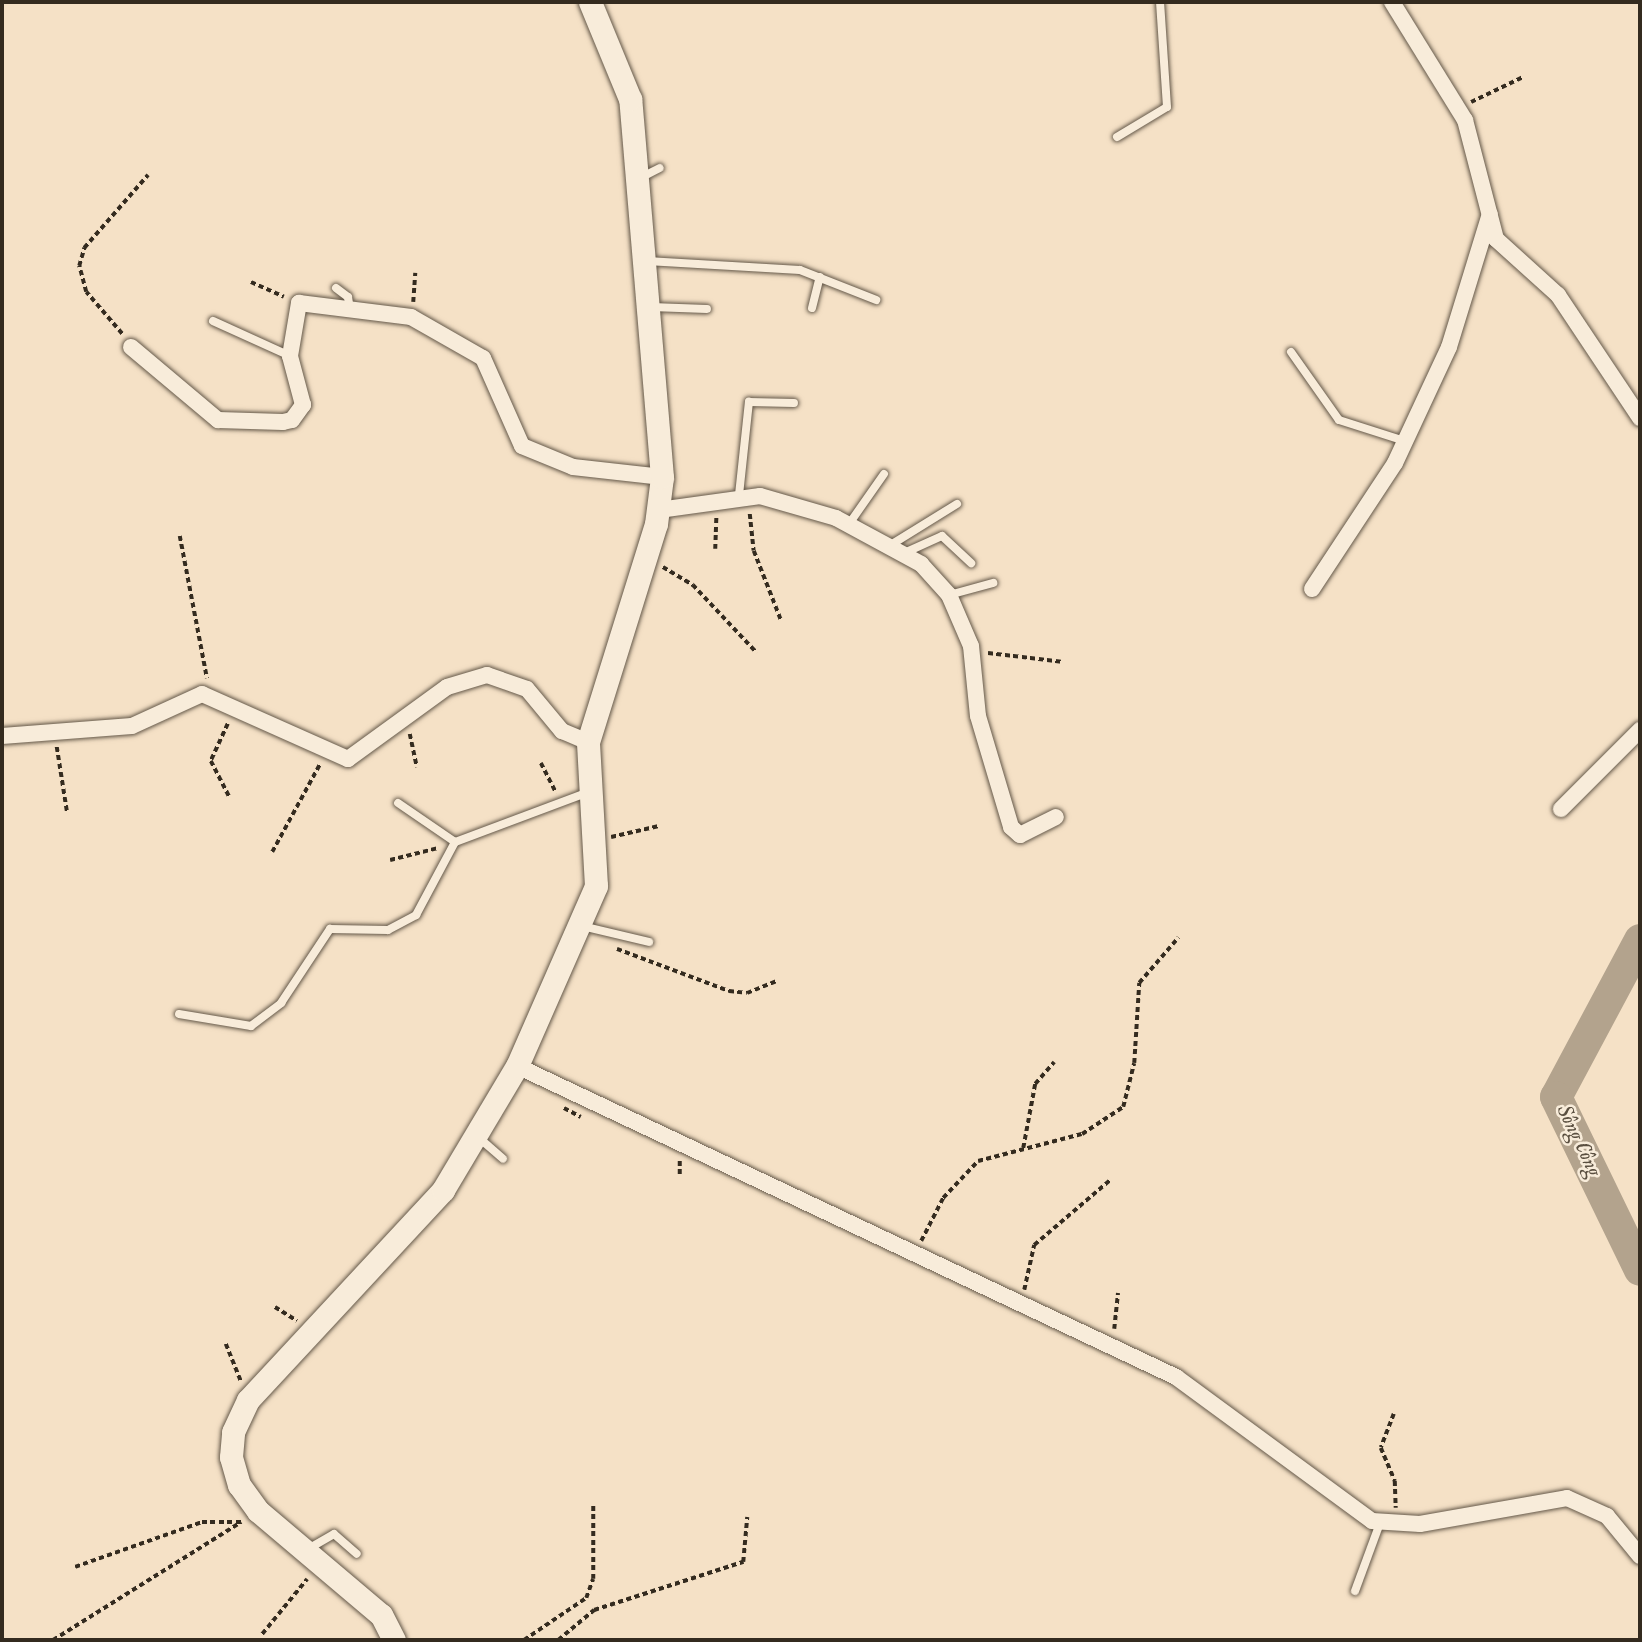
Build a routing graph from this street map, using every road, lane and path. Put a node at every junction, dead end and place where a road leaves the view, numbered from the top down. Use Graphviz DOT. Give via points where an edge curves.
graph roads {
  1 [pos="590,2"];
  2 [pos="1160,2"];
  3 [pos="1392,2"];
  4 [pos="1523,77"];
  5 [pos="1459,107"];
  6 [pos="1117,137"];
  7 [pos="660,169"];
  8 [pos="148,175"];
  9 [pos="637,179"];
  10 [pos="1490,214"];
  11 [pos="644,261"];
  12 [pos="415,273"];
  13 [pos="820,276"];
  14 [pos="251,282"];
  15 [pos="336,288"];
  16 [pos="876,300"];
  17 [pos="299,303"];
  18 [pos="648,307"];
  19 [pos="812,308"];
  20 [pos="707,309"];
  21 [pos="350,310"];
  22 [pos="411,317"];
  23 [pos="213,321"];
  24 [pos="131,347"];
  25 [pos="1291,352"];
  26 [pos="290,356"];
  27 [pos="794,403"];
  28 [pos="1640,418"];
  29 [pos="1405,441"];
  30 [pos="884,474"];
  31 [pos="662,477"];
  32 [pos="744,495"];
  33 [pos="716,499"];
  34 [pos="957,504"];
  35 [pos="659,510"];
  36 [pos="849,524"];
  37 [pos="180,536"];
  38 [pos="715,549"];
  39 [pos="896,550"];
  40 [pos="645,559"];
  41 [pos="971,563"];
  42 [pos="993,583"];
  43 [pos="1312,589"];
  44 [pos="949,596"];
  45 [pos="781,620"];
  46 [pos="972,652"];
  47 [pos="757,653"];
  48 [pos="1063,662"];
  49 [pos="211,695"];
  50 [pos="237,706"];
  51 [pos="407,718"];
  52 [pos="1640,730"];
  53 [pos="55,731"];
  54 [pos="2,736"];
  55 [pos="588,742"];
  56 [pos="326,752"];
  57 [pos="541,764"];
  58 [pos="417,767"];
  59 [pos="589,792"];
  60 [pos="230,798"];
  61 [pos="560,799"];
  62 [pos="398,803"];
  63 [pos="1561,809"];
  64 [pos="67,811"];
  65 [pos="1055,817"];
  66 [pos="659,826"];
  67 [pos="596,840"];
  68 [pos="453,845"];
  69 [pos="272,852"];
  70 [pos="390,860"];
  71 [pos="579,925"];
  72 [pos="1178,938"];
  73 [pos="649,942"];
  74 [pos="614,947"];
  75 [pos="776,981"];
  76 [pos="178,1014"];
  77 [pos="1054,1062"];
  78 [pos="517,1066"];
  79 [pos="476,1136"];
  80 [pos="1023,1149"];
  81 [pos="503,1159"];
  82 [pos="1110,1180"];
  83 [pos="915,1252"];
  84 [pos="1118,1293"];
  85 [pos="1022,1302"];
  86 [pos="226,1344"];
  87 [pos="1112,1344"];
  88 [pos="248,1401"];
  89 [pos="1394,1414"];
  90 [pos="593,1506"];
  91 [pos="250,1517"];
  92 [pos="747,1517"];
  93 [pos="1389,1524"];
  94 [pos="357,1554"];
  95 [pos="1640,1556"];
  96 [pos="313,1557"];
  97 [pos="75,1567"];
  98 [pos="1355,1591"];
  99 [pos="262,1634"];
  100 [pos="53,1640"];
  101 [pos="394,1640"];
  102 [pos="524,1640"];
  103 [pos="558,1640"];
  1 -- 9 [label="main road" via="628,89"];
  2 -- 6 [label="lane" via="1167,107"];
  3 -- 5 [label="street"];
  4 -- 5 [label="path"];
  5 -- 10 [label="street"];
  7 -- 9 [label="lane"];
  8 -- 24 [label="path" via="84,248 79,266 86,292"];
  9 -- 11 [label="main road"];
  10 -- 28 [label="street" via="1506,253 1558,295"];
  10 -- 29 [label="street" via="1449,347"];
  11 -- 13 [label="lane" via="705,261"];
  11 -- 18 [label="main road"];
  12 -- 22 [label="path"];
  13 -- 16 [label="lane"];
  13 -- 19 [label="lane"];
  14 -- 17 [label="path"];
  15 -- 21 [label="lane" via="348,298"];
  17 -- 21 [label="street"];
  17 -- 26 [label="street"];
  18 -- 20 [label="lane"];
  18 -- 31 [label="main road"];
  21 -- 22 [label="street"];
  22 -- 31 [label="street" via="483,358 523,446 573,467"];
  23 -- 26 [label="lane"];
  24 -- 26 [label="street" via="225,421 283,422 300,413 304,397"];
  25 -- 29 [label="lane" via="1346,425"];
  27 -- 32 [label="lane" via="749,402"];
  29 -- 43 [label="street"];
  30 -- 36 [label="lane"];
  31 -- 35 [label="main road"];
  32 -- 33 [label="street"];
  32 -- 36 [label="street"];
  32 -- 45 [label="path" via="754,551"];
  33 -- 35 [label="street"];
  33 -- 38 [label="path"];
  34 -- 39 [label="lane"];
  35 -- 40 [label="main road"];
  36 -- 39 [label="street"];
  37 -- 49 [label="path"];
  39 -- 41 [label="lane" via="942,537"];
  39 -- 44 [label="street"];
  40 -- 47 [label="path" via="693,585"];
  40 -- 55 [label="main road"];
  42 -- 44 [label="lane"];
  44 -- 46 [label="street"];
  46 -- 48 [label="path"];
  46 -- 65 [label="street" via="978,716 1011,827 1020,835"];
  49 -- 50 [label="street"];
  49 -- 53 [label="street" via="185,698 132,726"];
  50 -- 56 [label="street"];
  50 -- 60 [label="path" via="212,753 213,769"];
  51 -- 55 [label="street" via="447,687 487,675 527,689 562,732"];
  51 -- 56 [label="street" via="359,755"];
  51 -- 58 [label="path"];
  52 -- 63 [label="street"];
  53 -- 54 [label="street"];
  53 -- 64 [label="path"];
  55 -- 59 [label="main road"];
  56 -- 69 [label="path"];
  57 -- 61 [label="path"];
  59 -- 61 [label="lane"];
  59 -- 67 [label="main road"];
  61 -- 68 [label="lane"];
  62 -- 68 [label="lane"];
  66 -- 67 [label="path"];
  67 -- 71 [label="main road" via="599,872"];
  68 -- 70 [label="path"];
  68 -- 76 [label="lane" via="416,915 388,930 330,929 263,1021 251,1026"];
  71 -- 73 [label="lane"];
  71 -- 78 [label="main road"];
  72 -- 80 [label="path" via="1139,984 1134,1063 1123,1107 1082,1134"];
  74 -- 75 [label="path" via="729,991 747,993"];
  77 -- 80 [label="path" via="1035,1084"];
  78 -- 79 [label="main road"];
  78 -- 83 [label="street"];
  79 -- 81 [label="lane"];
  79 -- 88 [label="main road" via="423,1217"];
  80 -- 83 [label="path" via="978,1161 961,1176"];
  82 -- 85 [label="path" via="1034,1245"];
  83 -- 85 [label="street"];
  84 -- 87 [label="path"];
  85 -- 87 [label="street"];
  86 -- 88 [label="path"];
  87 -- 93 [label="street" via="1176,1377 1345,1506"];
  88 -- 91 [label="main road" via="233,1432 231,1457"];
  89 -- 93 [label="path" via="1381,1448 1395,1481"];
  90 -- 102 [label="path" via="593,1579 586,1598"];
  91 -- 96 [label="main road"];
  91 -- 97 [label="path" via="202,1522"];
  91 -- 100 [label="path"];
  92 -- 103 [label="path" via="748,1553 743,1562 594,1610"];
  93 -- 95 [label="street" via="1567,1498 1607,1516"];
  93 -- 98 [label="lane"];
  94 -- 96 [label="lane" via="334,1534"];
  96 -- 99 [label="path"];
  96 -- 101 [label="main road" via="381,1615"];
}
